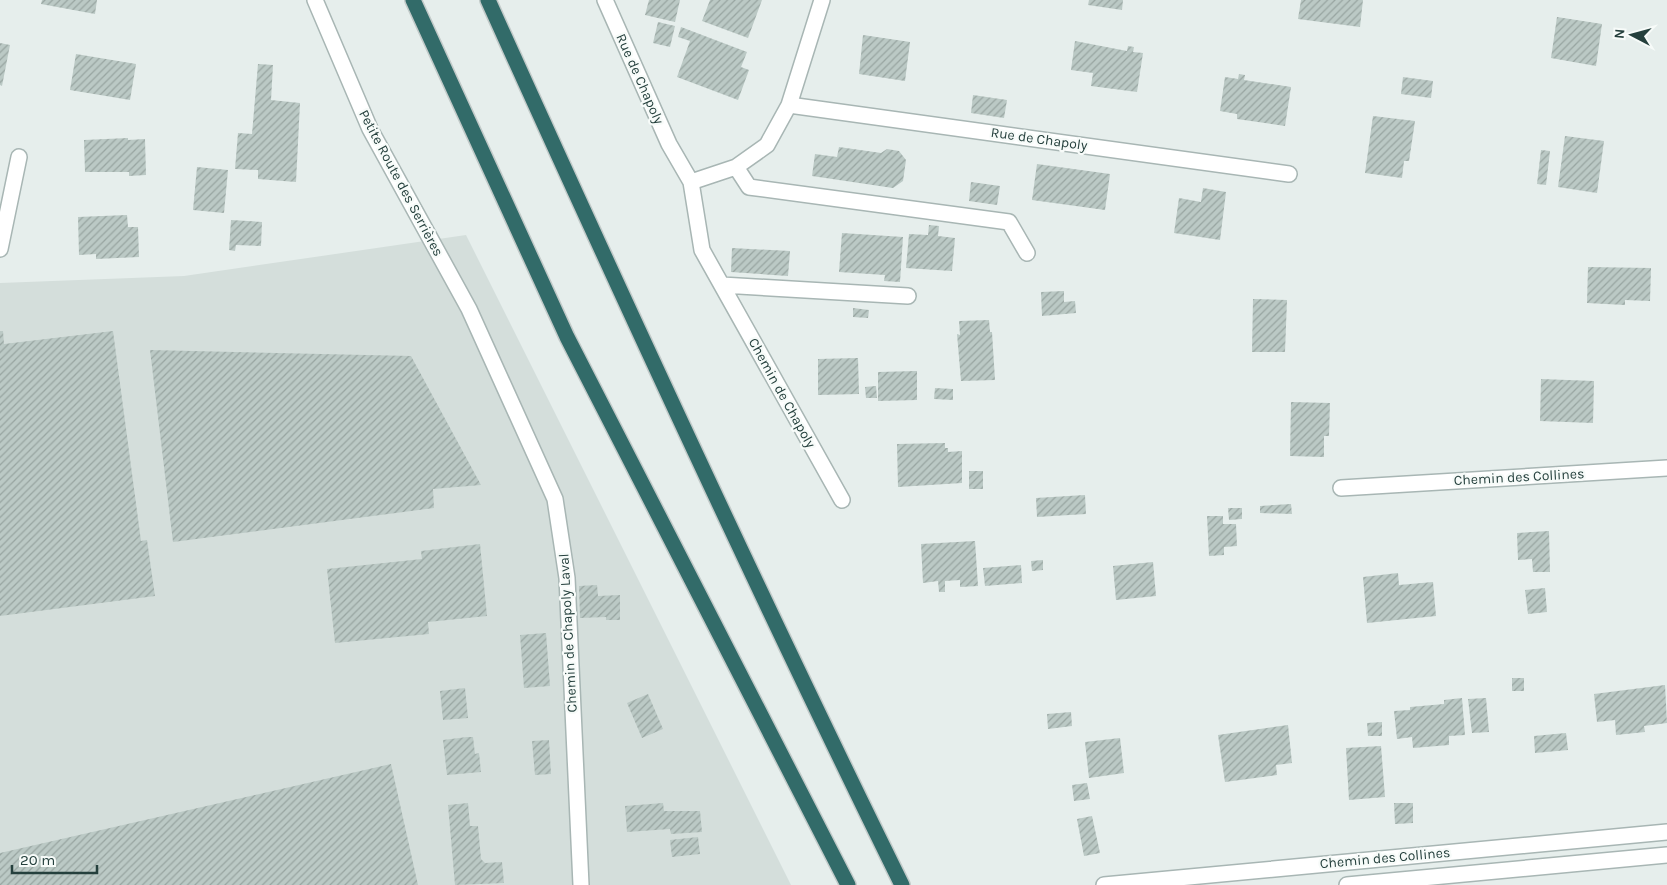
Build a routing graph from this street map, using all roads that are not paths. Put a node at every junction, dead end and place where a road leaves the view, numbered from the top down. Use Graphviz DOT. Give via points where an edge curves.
graph roads {
  1 [pos="315,0"];
  2 [pos="413,0"];
  3 [pos="488,0"];
  4 [pos="605,0"];
  5 [pos="822,0"];
  6 [pos="789,105"];
  7 [pos="19,157"];
  8 [pos="736,167"];
  9 [pos="1289,174"];
  10 [pos="691,182"];
  11 [pos="0,248"];
  12 [pos="1027,252"];
  13 [pos="722,285"];
  14 [pos="908,296"];
  15 [pos="469,309"];
  16 [pos="1667,468"];
  17 [pos="1341,488"];
  18 [pos="842,500"];
  19 [pos="1667,832"];
  20 [pos="1667,855"];
  21 [pos="581,885"];
  22 [pos="848,885"];
  23 [pos="902,885"];
  24 [pos="1104,885"];
  25 [pos="1347,885"];
  1 -- 15 [label="street, Petite Route des Serrières" via="370,129"];
  2 -- 22 [label="highway" via="568,337"];
  3 -- 23 [label="highway" via="638,332 785,646"];
  4 -- 10 [label="street, Rue de Chapoly" via="669,144"];
  5 -- 6 [label="street"];
  6 -- 8 [label="street" via="767,144"];
  6 -- 9 [label="street, Rue de Chapoly"];
  7 -- 11 [label="street"];
  8 -- 10 [label="street"];
  8 -- 12 [label="street" via="749,186 1009,222"];
  10 -- 13 [label="street, Rue de Chapoly" via="702,250"];
  13 -- 14 [label="street"];
  13 -- 18 [label="street, Chemin de Chapoly"];
  15 -- 21 [label="street, Chemin de Chapoly Laval" via="555,499 567,578"];
  16 -- 17 [label="street, Chemin des Collines"];
  19 -- 24 [label="street, Chemin des Collines"];
  20 -- 25 [label="street, Chemin des Collines"];
}
